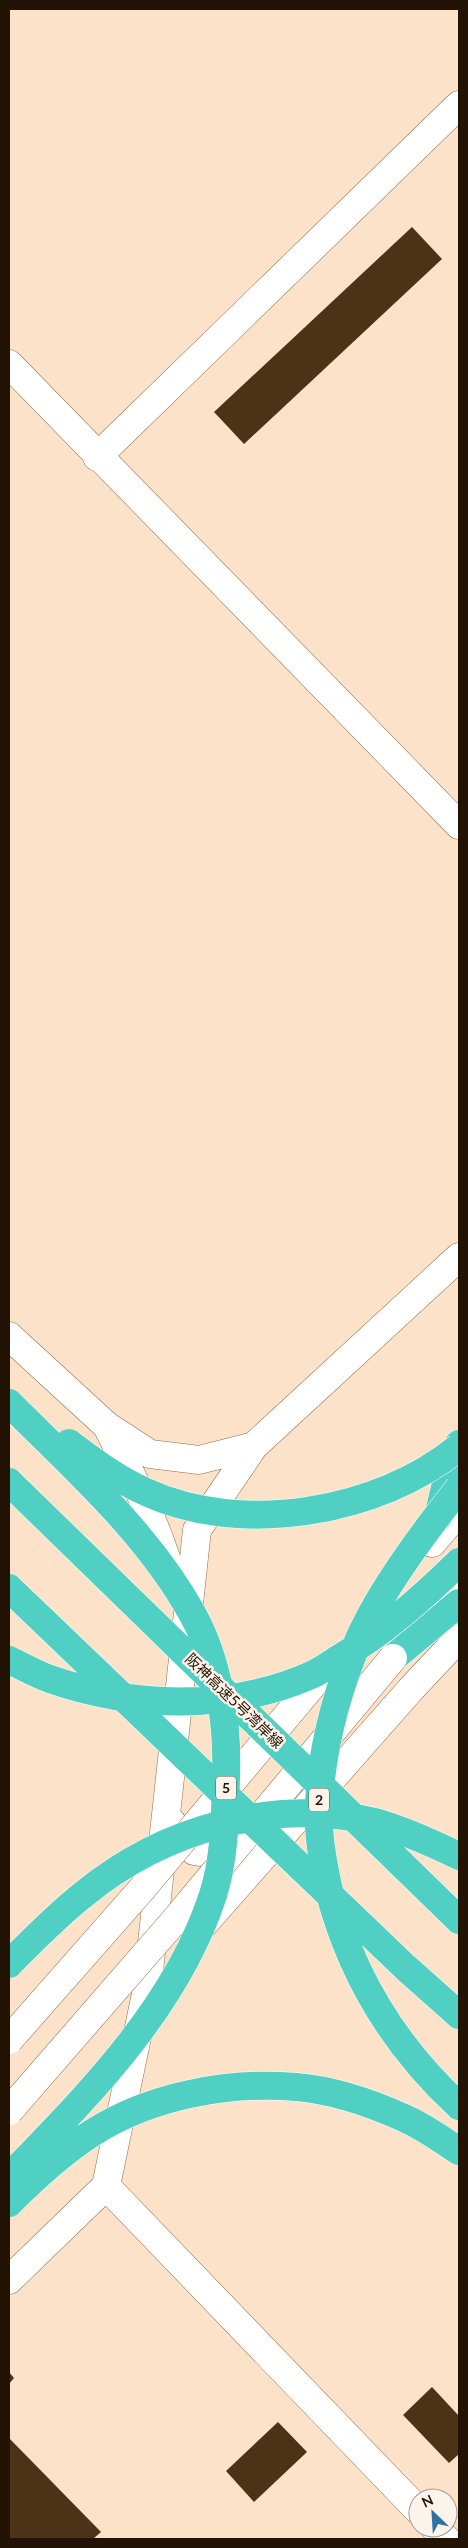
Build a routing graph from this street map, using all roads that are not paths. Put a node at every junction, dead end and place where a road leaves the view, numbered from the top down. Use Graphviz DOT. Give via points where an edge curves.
graph roads {
  1 [pos="459,105"];
  2 [pos="9,364"];
  3 [pos="97,457"];
  4 [pos="459,825"];
  5 [pos="459,1257"];
  6 [pos="9,1336"];
  7 [pos="9,1392"];
  8 [pos="9,1403"];
  9 [pos="107,1426"];
  10 [pos="254,1446"];
  11 [pos="459,1446"];
  12 [pos="9,1482"];
  13 [pos="459,1488"];
  14 [pos="459,1512"];
  15 [pos="432,1543"];
  16 [pos="459,1562"];
  17 [pos="459,1583"];
  18 [pos="9,1588"];
  19 [pos="459,1603"];
  20 [pos="186,1630"];
  21 [pos="459,1638"];
  22 [pos="393,1658"];
  23 [pos="9,1660"];
  24 [pos="226,1797"];
  25 [pos="165,1814"];
  26 [pos="287,1830"];
  27 [pos="459,1856"];
  28 [pos="459,1920"];
  29 [pos="9,1964"];
  30 [pos="147,1989"];
  31 [pos="459,2015"];
  32 [pos="9,2040"];
  33 [pos="459,2106"];
  34 [pos="9,2111"];
  35 [pos="459,2151"];
  36 [pos="9,2177"];
  37 [pos="106,2186"];
  38 [pos="9,2203"];
  39 [pos="11,2273"];
  40 [pos="408,2500"];
  1 -- 3 [label="street"];
  2 -- 3 [label="street"];
  3 -- 4 [label="street"];
  5 -- 10 [label="street"];
  6 -- 9 [label="street"];
  7 -- 11 [label="highway, bridge" via="105,1470 146,1493 195,1508 242,1514 295,1512 348,1503 396,1485 448,1456"];
  8 -- 24 [label="highway, 5, bridge" via="94,1487 164,1570 194,1616 210,1656 222,1709 227,1760"];
  9 -- 10 [label="street" via="150,1454 199,1460"];
  9 -- 20 [label="street" via="144,1498 164,1548"];
  10 -- 20 [label="street" via="197,1530"];
  11 -- 15 [label="highway, bridge" via="448,1475"];
  12 -- 28 [label="highway, 阪神高速5号湾岸線, bridge"];
  13 -- 33 [label="highway, 2, bridge" via="393,1580 360,1638 328,1736 318,1805 322,1857 337,1923 361,1980 392,2031 433,2082"];
  14 -- 15 [label="street"];
  15 -- 32 [label="street, bridge" via="141,1890"];
  16 -- 23 [label="highway, bridge" via="413,1606 366,1642 310,1676 258,1694 206,1702 102,1694 49,1679"];
  17 -- 22 [label="street"];
  18 -- 24 [label="highway, 5, bridge"];
  19 -- 22 [label="highway"];
  20 -- 25 [label="street"];
  21 -- 26 [label="street"];
  22 -- 34 [label="street, bridge" via="176,1919"];
  24 -- 31 [label="highway, 5, bridge" via="405,1968"];
  24 -- 36 [label="highway, 5, bridge" via="225,1833 213,1894 188,1954 151,2016 87,2096"];
  25 -- 26 [label="street" via="194,1851 238,1858"];
  25 -- 30 [label="street"];
  26 -- 30 [label="street"];
  27 -- 29 [label="highway, 5, bridge" via="374,1822 327,1815 278,1814 230,1822 175,1839 126,1865 48,1924"];
  30 -- 37 [label="street"];
  35 -- 38 [label="highway, bridge" via="406,2118 351,2098 296,2087 239,2087 189,2094 143,2107 93,2132 45,2168"];
  37 -- 39 [label="street"];
  37 -- 40 [label="street"];
}
